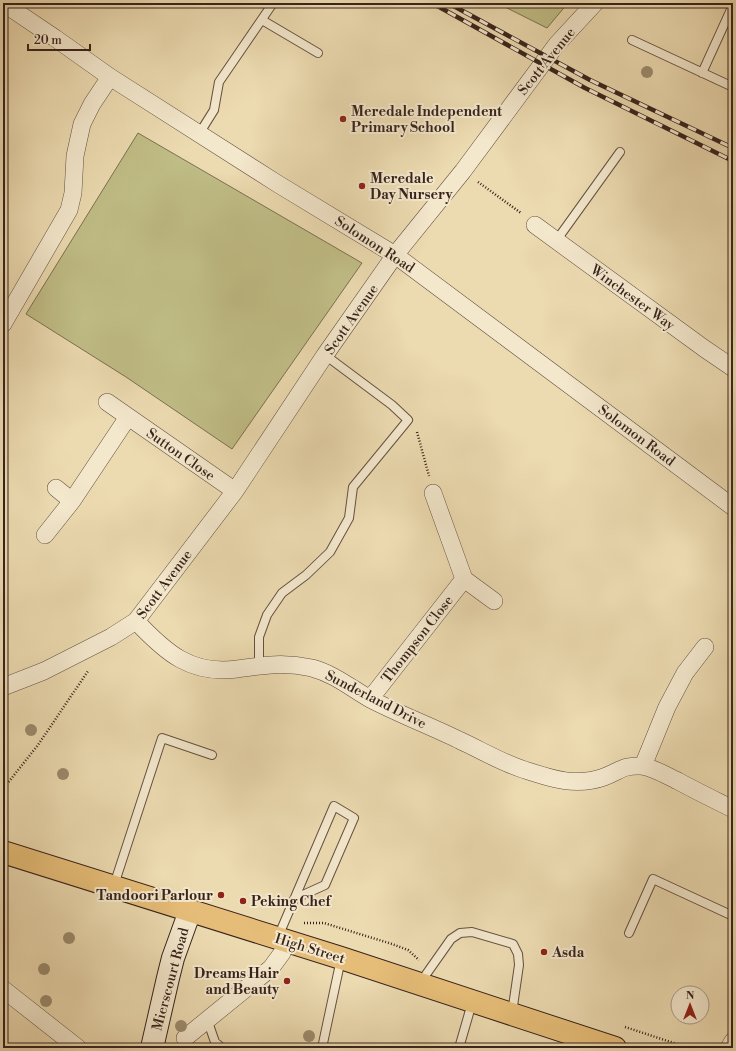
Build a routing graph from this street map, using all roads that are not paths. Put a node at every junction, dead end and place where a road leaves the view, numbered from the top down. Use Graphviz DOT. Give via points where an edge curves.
graph roads {
  1 [pos="3,3"];
  2 [pos="273,3"];
  3 [pos="595,3"];
  4 [pos="733,5"];
  5 [pos="262,20"];
  6 [pos="632,40"];
  7 [pos="318,53"];
  8 [pos="702,72"];
  9 [pos="110,77"];
  10 [pos="733,87"];
  11 [pos="199,134"];
  12 [pos="620,152"];
  13 [pos="535,225"];
  14 [pos="556,241"];
  15 [pos="395,255"];
  16 [pos="3,324"];
  17 [pos="326,355"];
  18 [pos="733,367"];
  19 [pos="107,402"];
  20 [pos="128,417"];
  21 [pos="56,488"];
  22 [pos="234,491"];
  23 [pos="433,493"];
  24 [pos="72,501"];
  25 [pos="733,507"];
  26 [pos="45,535"];
  27 [pos="464,579"];
  28 [pos="494,601"];
  29 [pos="136,621"];
  30 [pos="705,647"];
  31 [pos="259,665"];
  32 [pos="3,687"];
  33 [pos="370,699"];
  34 [pos="212,755"];
  35 [pos="643,766"];
  36 [pos="733,810"];
  37 [pos="3,852"];
  38 [pos="114,886"];
  39 [pos="294,899"];
  40 [pos="190,911"];
  41 [pos="733,916"];
  42 [pos="629,933"];
  43 [pos="281,940"];
  44 [pos="341,958"];
  45 [pos="420,984"];
  46 [pos="3,989"];
  47 [pos="472,1001"];
  48 [pos="512,1015"];
  49 [pos="207,1019"];
  50 [pos="185,1038"];
  51 [pos="733,1042"];
  52 [pos="78,1048"];
  53 [pos="152,1048"];
  54 [pos="222,1048"];
  55 [pos="322,1048"];
  56 [pos="459,1048"];
  57 [pos="615,1048"];
  58 [pos="729,1048"];
  1 -- 9 [label="street, Solomon Road"];
  2 -- 5 [label="lane"];
  3 -- 15 [label="street, Scott Avenue" via="552,50 463,171"];
  4 -- 8 [label="lane"];
  5 -- 7 [label="lane"];
  5 -- 11 [label="lane" via="219,82 214,110"];
  6 -- 8 [label="lane"];
  8 -- 10 [label="lane"];
  9 -- 11 [label="street, Solomon Road"];
  9 -- 16 [label="street" via="82,124 75,156 73,193 69,210"];
  11 -- 15 [label="street, Solomon Road"];
  12 -- 14 [label="lane"];
  13 -- 14 [label="street, Winchester Way"];
  14 -- 18 [label="street, Winchester Way"];
  15 -- 17 [label="street, Scott Avenue"];
  15 -- 25 [label="street, Solomon Road"];
  17 -- 22 [label="street, Scott Avenue"];
  17 -- 31 [label="lane" via="408,420 353,487 349,518 330,552 282,593 267,615 259,637"];
  19 -- 20 [label="street, Sutton Close"];
  20 -- 22 [label="street, Sutton Close"];
  20 -- 24 [label="street"];
  21 -- 24 [label="street"];
  22 -- 29 [label="street, Scott Avenue"];
  23 -- 27 [label="street"];
  24 -- 26 [label="street"];
  27 -- 28 [label="street"];
  27 -- 33 [label="street, Thompson Close"];
  29 -- 31 [label="street, Sunderland Drive" via="156,643 172,655 200,668 218,670"];
  29 -- 32 [label="street, Scott Avenue" via="111,637 44,671"];
  30 -- 35 [label="street" via="685,673 667,707"];
  31 -- 33 [label="street, Sunderland Drive" via="295,665 312,668 329,674"];
  33 -- 35 [label="street, Sunderland Drive" via="522,769 552,779 574,783 589,781 624,766"];
  34 -- 38 [label="lane" via="162,738"];
  35 -- 36 [label="street, Sunderland Drive"];
  37 -- 38 [label="main road, High Street"];
  38 -- 40 [label="main road, High Street"];
  39 -- 39 [label="lane" via="331,813 334,806 354,818 325,885"];
  39 -- 43 [label="lane"];
  40 -- 43 [label="main road, High Street"];
  40 -- 53 [label="street, Mierscourt Road" via="168,978"];
  41 -- 42 [label="lane" via="653,879"];
  43 -- 44 [label="main road, High Street"];
  43 -- 49 [label="street" via="282,953 271,968"];
  44 -- 45 [label="main road, High Street"];
  44 -- 55 [label="lane"];
  45 -- 47 [label="main road, High Street"];
  45 -- 48 [label="lane" via="451,939 460,933 472,932 513,944 518,954 519,965"];
  46 -- 52 [label="street"];
  47 -- 48 [label="main road, High Street"];
  47 -- 56 [label="lane"];
  48 -- 57 [label="main road, High Street"];
  49 -- 50 [label="street"];
  49 -- 54 [label="lane" via="215,1042"];
  51 -- 58 [label="street"];
}
